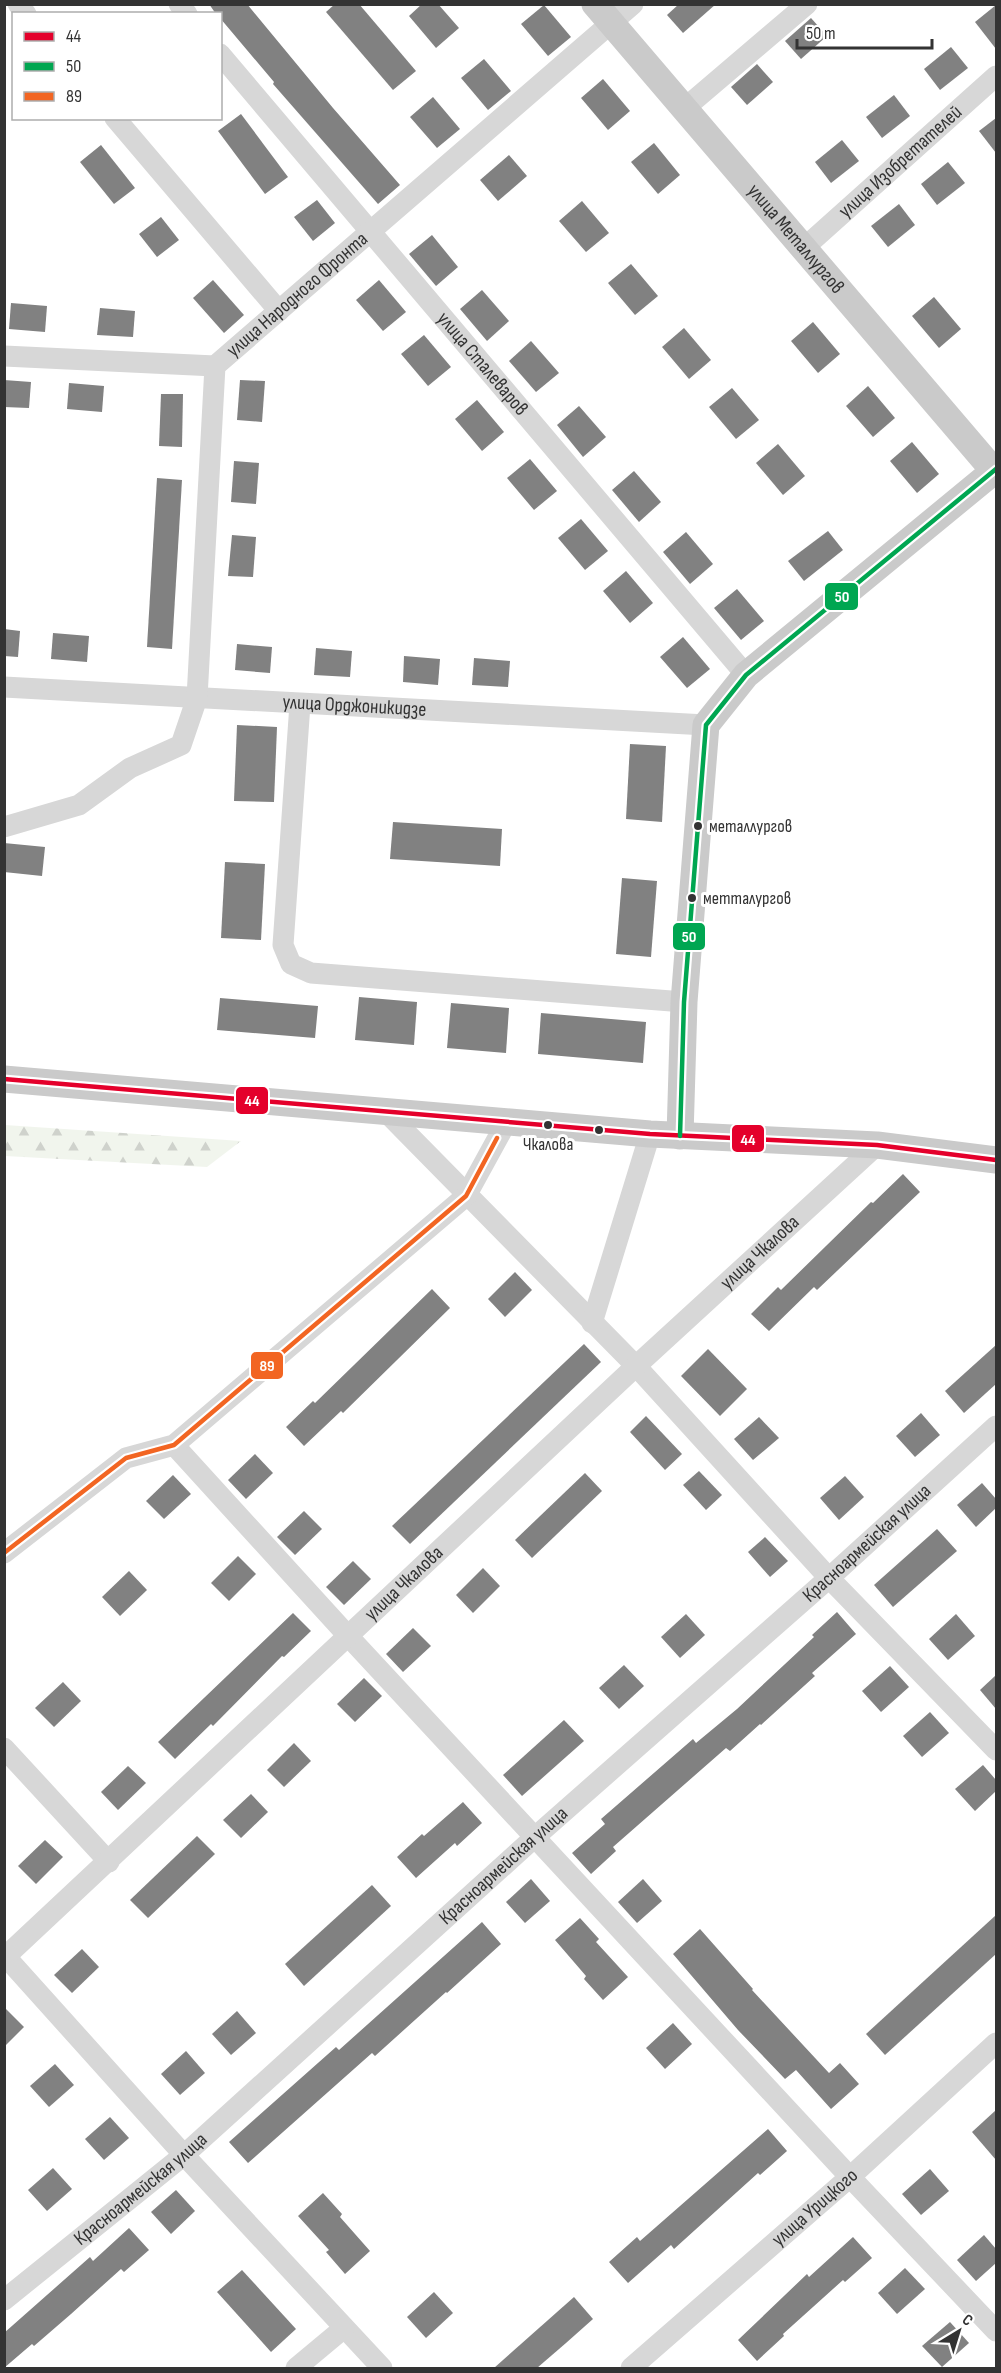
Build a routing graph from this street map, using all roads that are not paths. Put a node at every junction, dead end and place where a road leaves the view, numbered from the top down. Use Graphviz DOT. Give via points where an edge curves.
graph roads {
  1 [pos="633,4"];
  2 [pos="807,4"];
  3 [pos="603,14"];
  4 [pos="222,56"];
  5 [pos="996,76"];
  6 [pos="685,108"];
  7 [pos="117,120"];
  8 [pos="371,232"];
  9 [pos="805,248"];
  10 [pos="279,311"];
  11 [pos="4,356"];
  12 [pos="215,366"];
  13 [pos="996,471"];
  14 [pos="746,675"];
  15 [pos="4,687"];
  16 [pos="197,698"];
  17 [pos="300,704"];
  18 [pos="706,725"];
  19 [pos="4,827"];
  20 [pos="684,1002"];
  21 [pos="4,1079"];
  22 [pos="385,1111"];
  23 [pos="506,1122"];
  24 [pos="650,1134"];
  25 [pos="680,1136"];
  26 [pos="877,1144"];
  27 [pos="996,1160"];
  28 [pos="466,1196"];
  29 [pos="592,1323"];
  30 [pos="636,1366"];
  31 [pos="996,1428"];
  32 [pos="174,1445"];
  33 [pos="4,1553"];
  34 [pos="829,1578"];
  35 [pos="349,1637"];
  36 [pos="4,1748"];
  37 [pos="996,1750"];
  38 [pos="535,1837"];
  39 [pos="109,1862"];
  40 [pos="5,1958"];
  41 [pos="996,2043"];
  42 [pos="184,2155"];
  43 [pos="849,2177"];
  44 [pos="4,2300"];
  45 [pos="344,2328"];
  46 [pos="996,2331"];
  47 [pos="296,2368"];
  48 [pos="382,2368"];
  49 [pos="631,2368"];
  1 -- 3 [label="street, улица Народного Фронта"];
  2 -- 6 [label="street"];
  3 -- 6 [label="main road, улица Металлургов"];
  3 -- 8 [label="street, улица Народного Фронта"];
  4 -- 8 [label="street, улица Сталеваров"];
  5 -- 9 [label="street, улица Изобретателей"];
  6 -- 9 [label="main road, улица Металлургов"];
  7 -- 10 [label="street"];
  8 -- 10 [label="street, улица Народного Фронта"];
  8 -- 14 [label="street, улица Сталеваров"];
  9 -- 13 [label="main road, улица Металлургов"];
  10 -- 12 [label="street, улица Народного Фронта"];
  11 -- 12 [label="street"];
  12 -- 16 [label="street, улица Народного Фронта"];
  13 -- 14 [label="main road"];
  14 -- 18 [label="main road"];
  15 -- 16 [label="street, улица Орджоникидзе"];
  16 -- 17 [label="street, улица Орджоникидзе"];
  16 -- 19 [label="street, улица Народного Фронта" via="181,745 130,768 79,805"];
  17 -- 18 [label="street, улица Орджоникидзе"];
  17 -- 20 [label="street" via="283,945 291,964 311,973"];
  18 -- 20 [label="main road"];
  20 -- 25 [label="main road"];
  21 -- 22 [label="main road"];
  22 -- 23 [label="main road"];
  22 -- 28 [label="street"];
  23 -- 24 [label="main road"];
  23 -- 28 [label="street"];
  24 -- 25 [label="main road"];
  24 -- 29 [label="street"];
  25 -- 26 [label="main road"];
  26 -- 27 [label="main road"];
  26 -- 30 [label="street, улица Чкалова"];
  28 -- 29 [label="street"];
  28 -- 32 [label="street"];
  29 -- 30 [label="street"];
  30 -- 34 [label="street"];
  30 -- 35 [label="street, улица Чкалова"];
  31 -- 34 [label="street, Красноармейская улица"];
  32 -- 33 [label="street" via="126,1458"];
  32 -- 35 [label="street"];
  34 -- 37 [label="street"];
  34 -- 38 [label="street, Красноармейская улица"];
  35 -- 38 [label="street"];
  35 -- 39 [label="street, улица Чкалова"];
  36 -- 39 [label="street"];
  38 -- 42 [label="street, Красноармейская улица"];
  38 -- 43 [label="street"];
  39 -- 40 [label="street, улица Чкалова"];
  40 -- 42 [label="street"];
  41 -- 43 [label="street, улица Урицкого"];
  42 -- 44 [label="street, Красноармейская улица"];
  42 -- 45 [label="street"];
  43 -- 46 [label="street"];
  43 -- 49 [label="street, улица Урицкого"];
  45 -- 47 [label="street"];
  45 -- 48 [label="street"];
}
